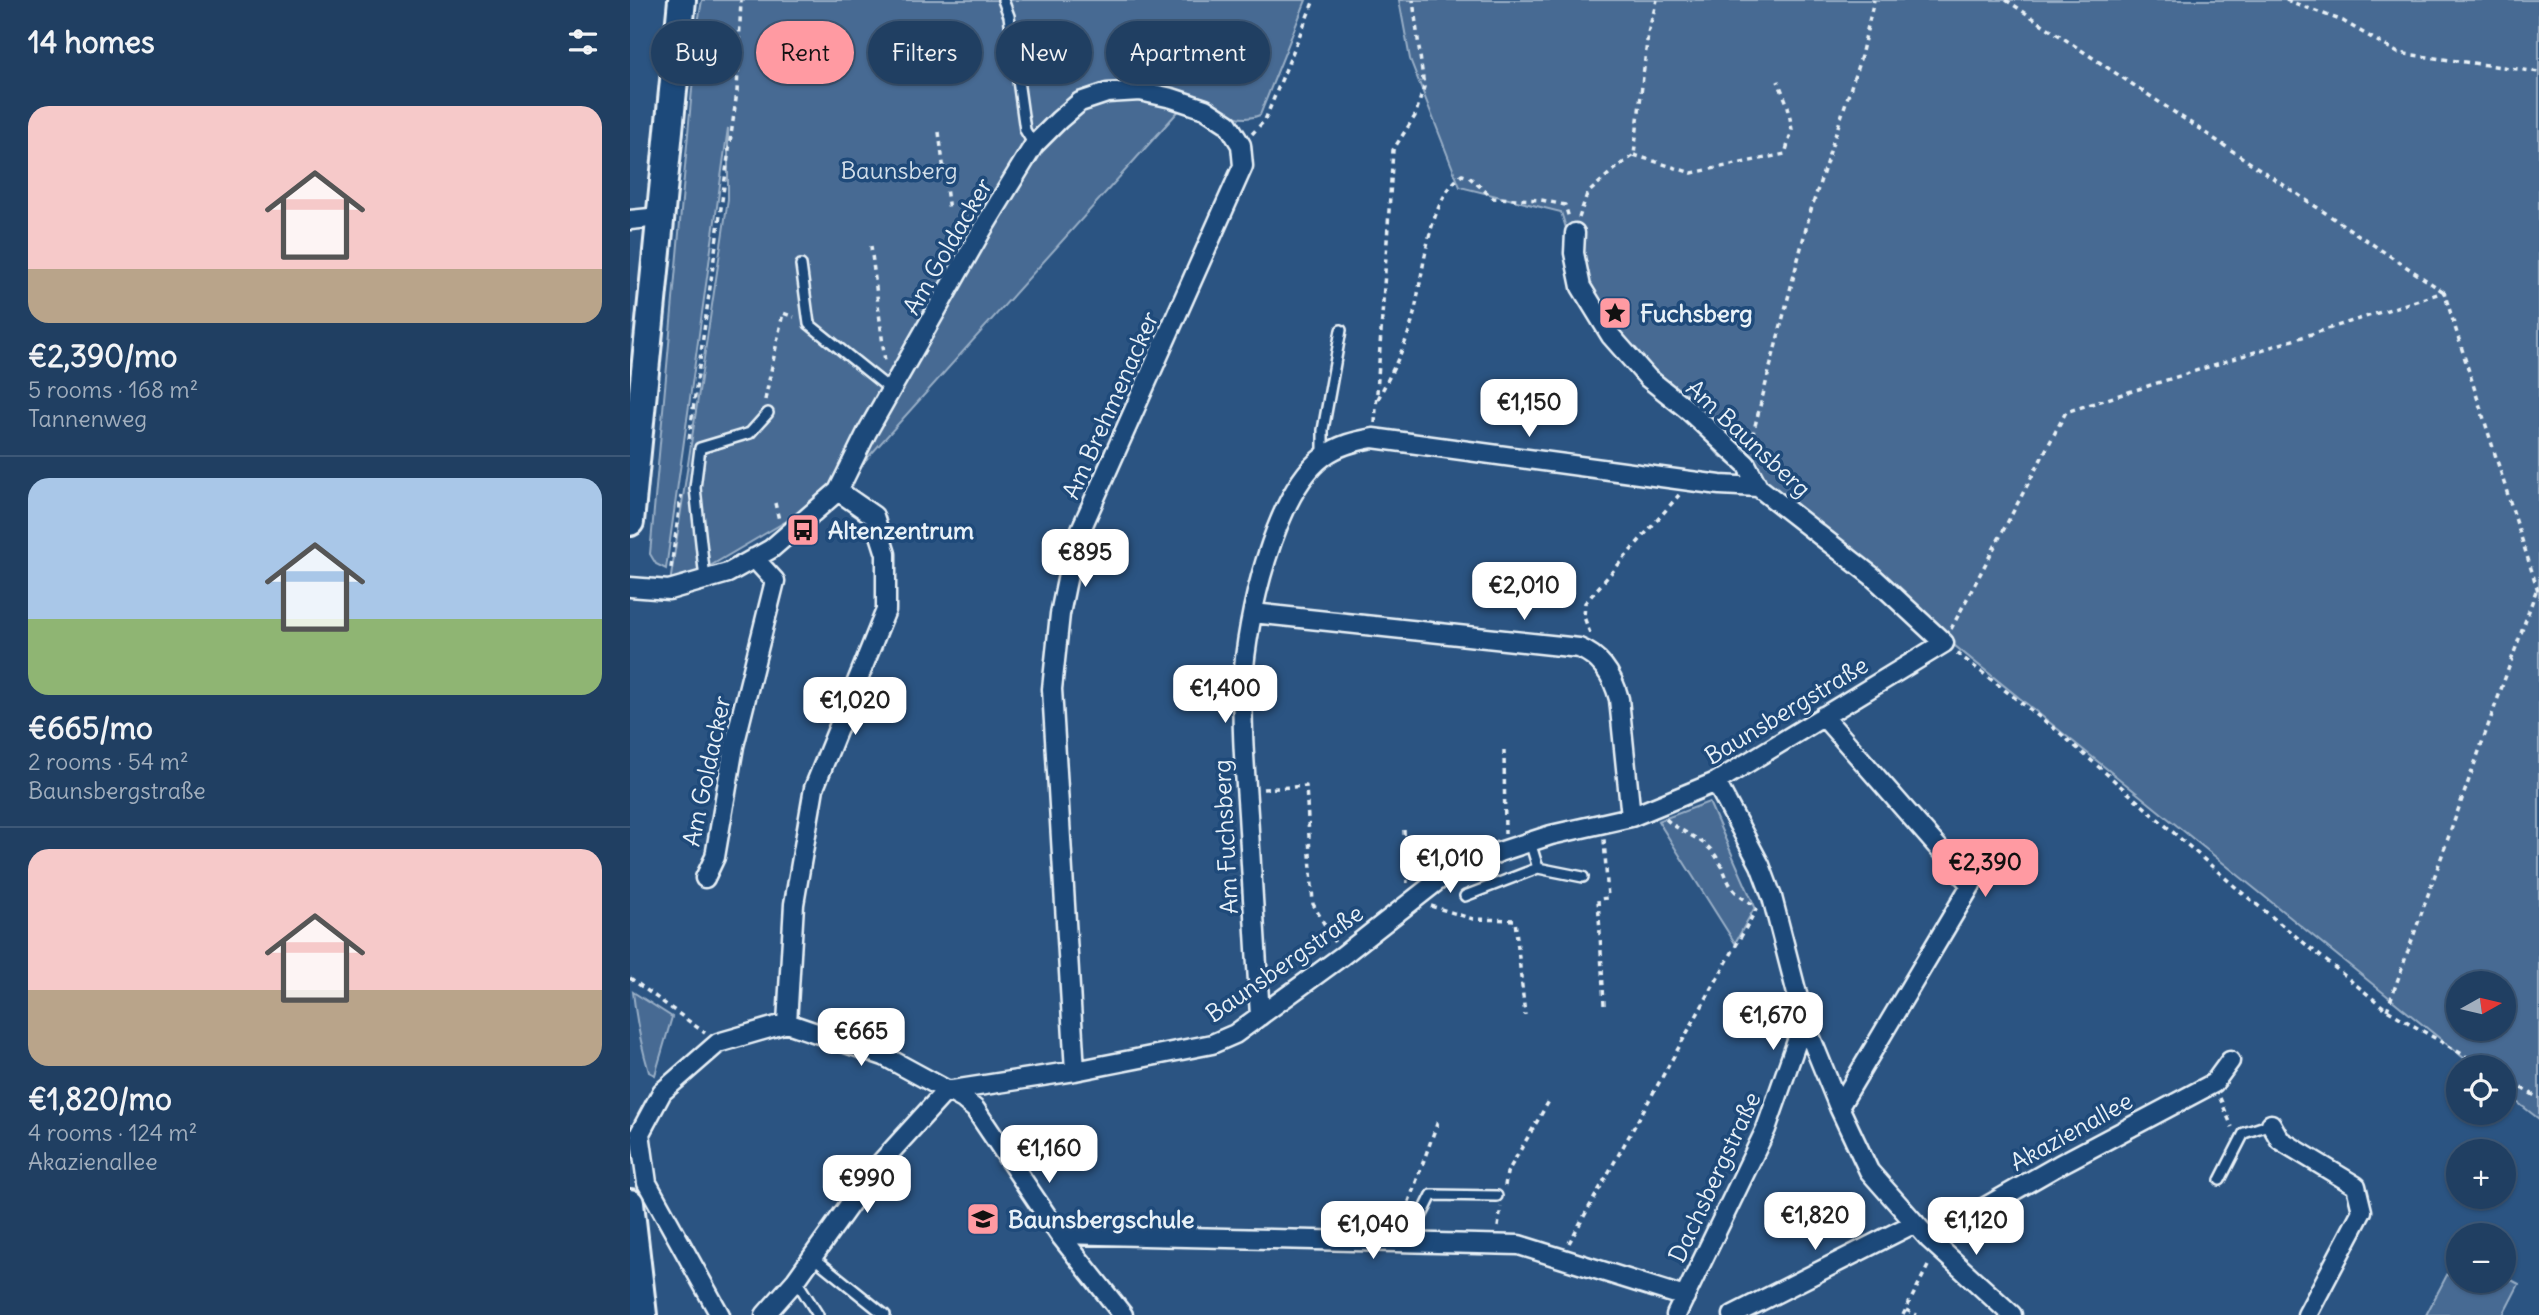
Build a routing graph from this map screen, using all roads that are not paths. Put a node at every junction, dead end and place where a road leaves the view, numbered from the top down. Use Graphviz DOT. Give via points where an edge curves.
graph roads {
  1 [pos="682,0"];
  2 [pos="1003,0"];
  3 [pos="1034,145"];
  4 [pos="1241,145"];
  5 [pos="660,217"];
  6 [pos="630,220"];
  7 [pos="1574,233"];
  8 [pos="801,265"];
  9 [pos="1341,330"];
  10 [pos="887,388"];
  11 [pos="768,413"];
  12 [pos="1321,458"];
  13 [pos="1758,486"];
  14 [pos="838,491"];
  15 [pos="630,522"];
  16 [pos="754,558"];
  17 [pos="705,579"];
  18 [pos="630,587"];
  19 [pos="1253,613"];
  20 [pos="1944,643"];
  21 [pos="1824,716"];
  22 [pos="1716,782"];
  23 [pos="1631,817"];
  24 [pos="1530,842"];
  25 [pos="1538,868"];
  26 [pos="1583,877"];
  27 [pos="705,878"];
  28 [pos="1465,896"];
  29 [pos="1260,1016"];
  30 [pos="1804,1021"];
  31 [pos="787,1023"];
  32 [pos="2230,1061"];
  33 [pos="1075,1071"];
  34 [pos="946,1091"];
  35 [pos="1839,1107"];
  36 [pos="2271,1124"];
  37 [pos="2220,1180"];
  38 [pos="1497,1195"];
  39 [pos="630,1203"];
  40 [pos="1915,1223"];
  41 [pos="1059,1234"];
  42 [pos="1403,1242"];
  43 [pos="1933,1243"];
  44 [pos="813,1257"];
  45 [pos="796,1280"];
  46 [pos="1685,1297"];
  47 [pos="638,1298"];
  48 [pos="720,1315"];
  49 [pos="765,1315"];
  50 [pos="818,1315"];
  51 [pos="885,1315"];
  52 [pos="1123,1315"];
  53 [pos="1676,1315"];
  54 [pos="1732,1315"];
  55 [pos="2012,1315"];
  56 [pos="2307,1315"];
  1 -- 5 [label="main road"];
  2 -- 3 [label="lane" via="1025,130"];
  3 -- 4 [label="street, Am Goldacker" via="1080,102 1107,93 1140,91 1205,109 1228,124"];
  3 -- 10 [label="street, Am Goldacker"];
  4 -- 33 [label="street, Am Brehmenacker" via="1242,166 1074,545 1060,614 1052,689"];
  5 -- 6 [label="street"];
  5 -- 15 [label="main road"];
  7 -- 13 [label="street, Am Baunsberg" via="1581,287 1611,336 1648,378 1746,464"];
  8 -- 10 [label="lane" via="809,324"];
  9 -- 12 [label="lane"];
  10 -- 14 [label="street, Am Goldacker"];
  11 -- 17 [label="lane" via="750,433 701,448 695,488"];
  12 -- 13 [label="street" via="1336,448 1373,438"];
  12 -- 19 [label="street, Am Fuchsberg" via="1295,490 1280,523"];
  13 -- 20 [label="street, Am Baunsberg" via="1872,576"];
  14 -- 16 [label="street, Am Goldacker" via="771,549"];
  14 -- 31 [label="street" via="874,516 886,554 886,610 814,788 794,904"];
  16 -- 17 [label="street, Am Goldacker" via="728,573"];
  16 -- 27 [label="street, Am Goldacker" via="775,581 734,746 715,857"];
  17 -- 18 [label="street, Am Goldacker" via="669,590"];
  19 -- 23 [label="street" via="1590,652 1614,681 1619,699"];
  19 -- 29 [label="street, Am Fuchsberg" via="1243,681"];
  20 -- 21 [label="street, Baunsbergstraße"];
  21 -- 22 [label="street, Baunsbergstraße"];
  21 -- 35 [label="street" via="1971,885"];
  22 -- 23 [label="street, Baunsbergstraße"];
  22 -- 30 [label="street" via="1760,865 1765,902"];
  23 -- 24 [label="street, Baunsbergstraße"];
  24 -- 25 [label="lane"];
  24 -- 29 [label="street, Baunsbergstraße" via="1440,879"];
  25 -- 26 [label="lane"];
  25 -- 28 [label="lane"];
  29 -- 33 [label="street, Baunsbergstraße" via="1212,1044"];
  30 -- 35 [label="street"];
  30 -- 46 [label="street, Dachsbergstraße" via="1766,1129"];
  31 -- 34 [label="street" via="884,1056"];
  31 -- 48 [label="street" via="718,1043 662,1092 640,1133 647,1183"];
  32 -- 43 [label="street, Akazienallee" via="2214,1083 2059,1164"];
  33 -- 34 [label="street, Baunsbergstraße"];
  34 -- 41 [label="street" via="975,1109"];
  34 -- 44 [label="street" via="876,1169"];
  35 -- 40 [label="street" via="1869,1171"];
  36 -- 37 [label="lane" via="2244,1133"];
  36 -- 56 [label="street" via="2280,1140 2356,1185 2362,1211"];
  38 -- 42 [label="lane" via="1432,1195"];
  39 -- 47 [label="main road"];
  40 -- 43 [label="street"];
  40 -- 54 [label="street"];
  41 -- 42 [label="street"];
  41 -- 52 [label="street"];
  42 -- 46 [label="street" via="1519,1245"];
  43 -- 55 [label="street"];
  44 -- 45 [label="street"];
  44 -- 51 [label="lane"];
  45 -- 49 [label="street"];
  45 -- 50 [label="lane"];
  46 -- 53 [label="street, Dachsbergstraße"];
}
